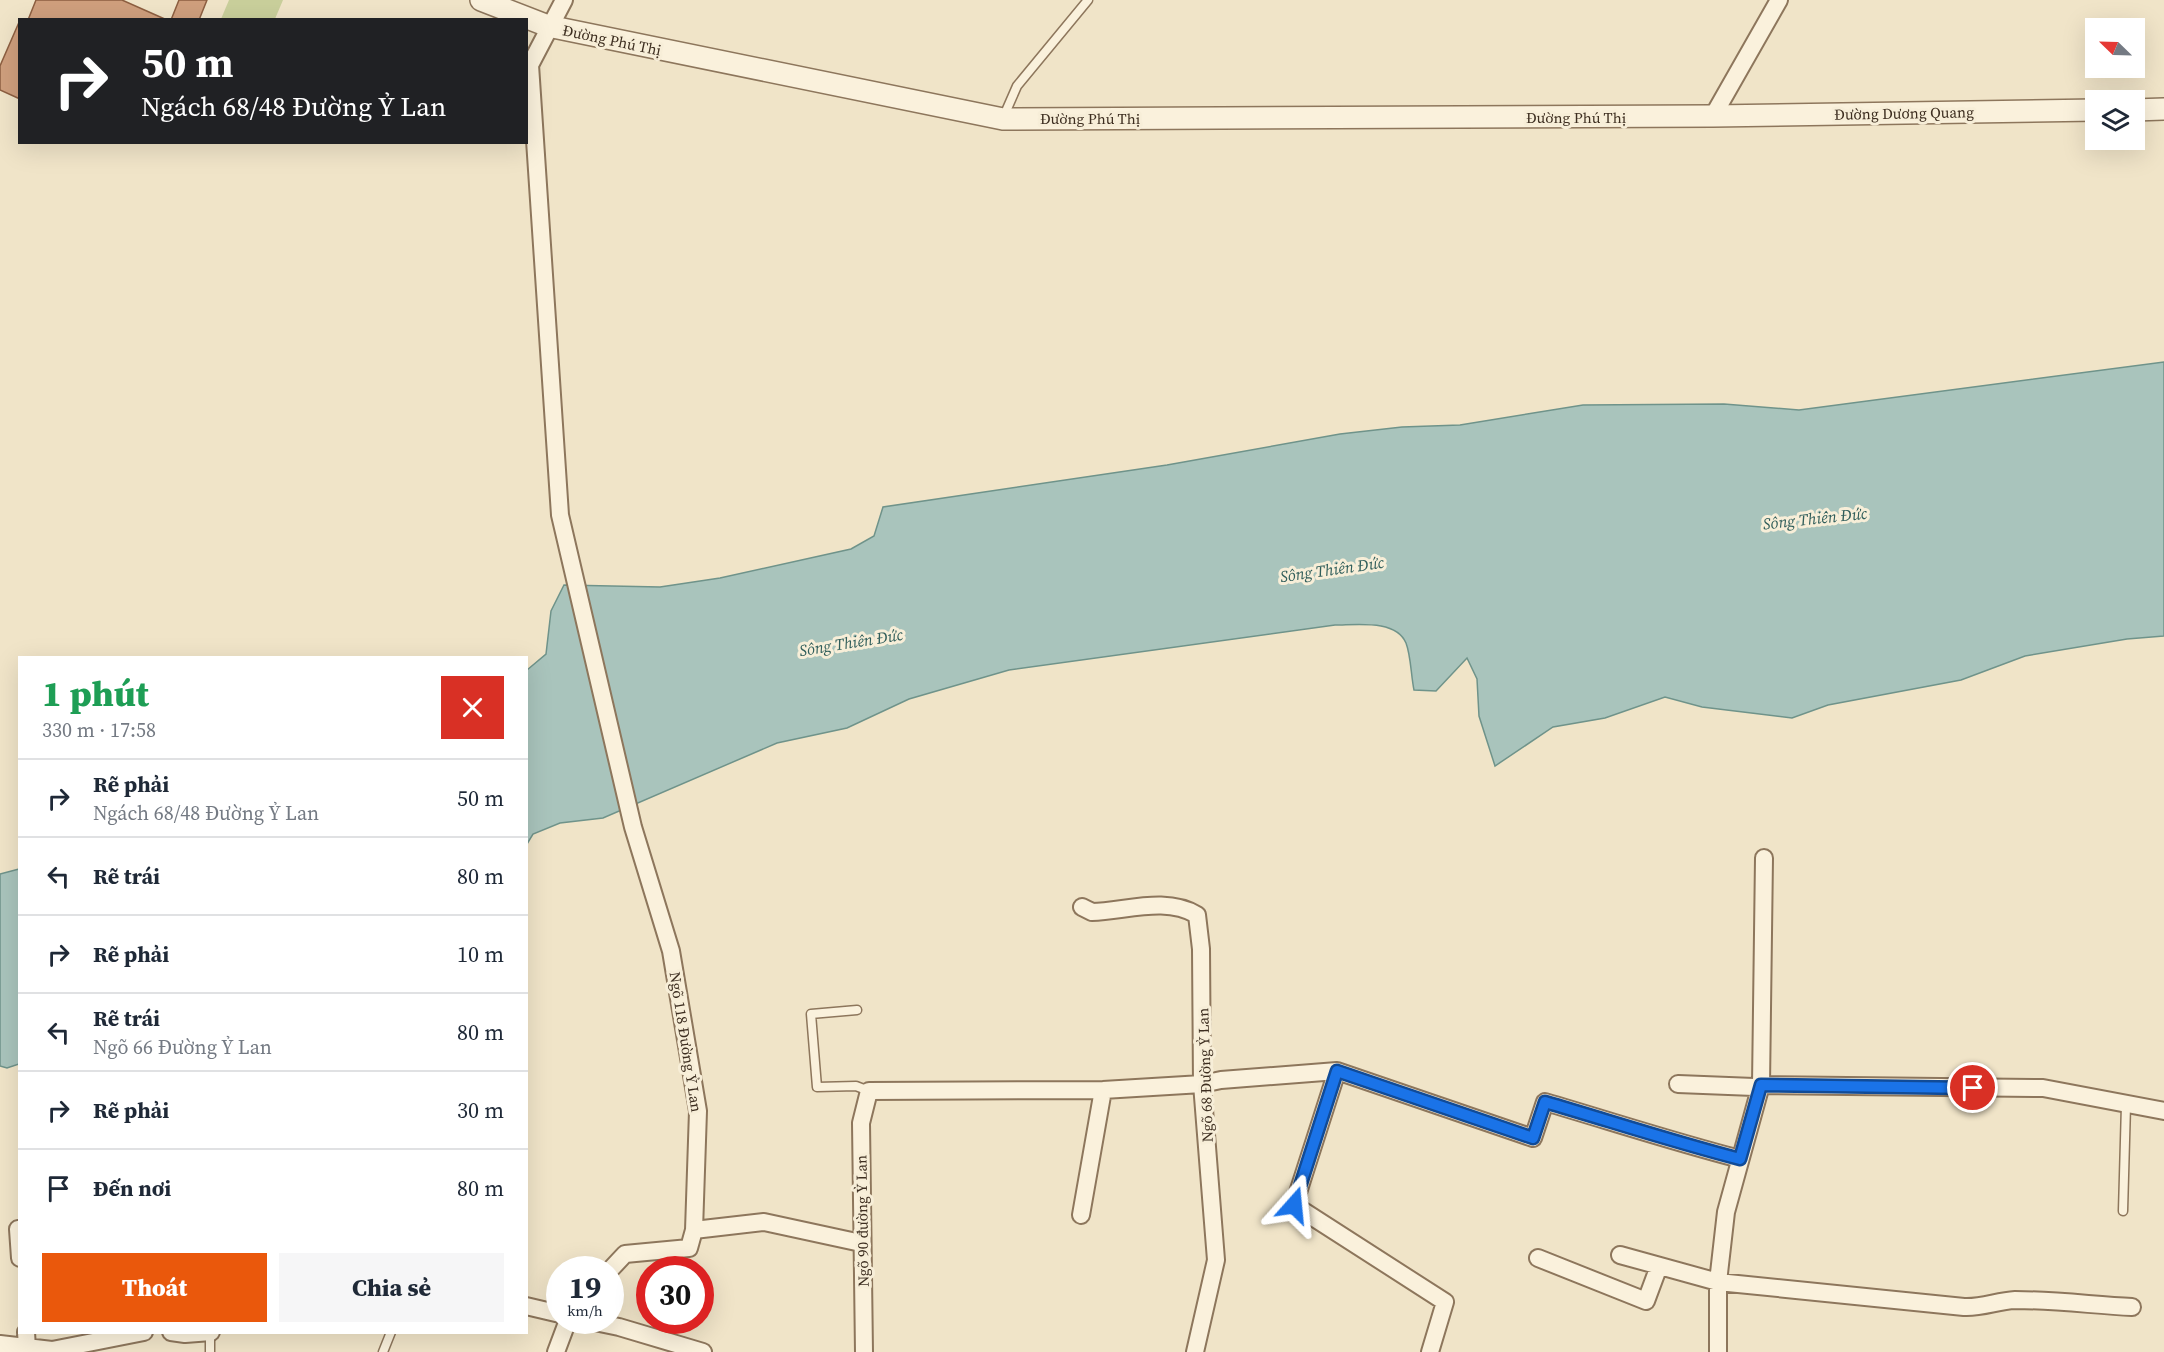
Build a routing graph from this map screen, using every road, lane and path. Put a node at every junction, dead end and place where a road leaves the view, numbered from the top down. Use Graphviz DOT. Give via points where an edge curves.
graph roads {
  1 [pos="481,0"];
  2 [pos="564,0"];
  3 [pos="1088,0"];
  4 [pos="1779,0"];
  5 [pos="527,18"];
  6 [pos="528,18"];
  7 [pos="548,26"];
  8 [pos="2164,109"];
  9 [pos="2085,110"];
  10 [pos="2145,110"];
  11 [pos="1713,116"];
  12 [pos="1003,119"];
  13 [pos="1764,858"];
  14 [pos="1082,907"];
  15 [pos="857,1010"];
  16 [pos="1337,1071"];
  17 [pos="1202,1084"];
  18 [pos="1678,1084"];
  19 [pos="1761,1085"];
  20 [pos="1103,1090"];
  21 [pos="869,1091"];
  22 [pos="2126,1105"];
  23 [pos="2164,1111"];
  24 [pos="1740,1159"];
  25 [pos="2123,1211"];
  26 [pos="1081,1215"];
  27 [pos="694,1230"];
  28 [pos="861,1243"];
  29 [pos="1620,1255"];
  30 [pos="623,1256"];
  31 [pos="1538,1258"];
  32 [pos="1659,1266"];
  33 [pos="1718,1282"];
  34 [pos="528,1306"];
  35 [pos="2132,1307"];
  36 [pos="546,1311"];
  37 [pos="624,1328"];
  38 [pos="135,1334"];
  39 [pos="210,1334"];
  40 [pos="390,1334"];
  41 [pos="563,1334"];
  42 [pos="26,1340"];
  43 [pos="0,1344"];
  44 [pos="65,1349"];
  45 [pos="210,1352"];
  46 [pos="383,1352"];
  47 [pos="556,1352"];
  48 [pos="703,1352"];
  49 [pos="864,1352"];
  50 [pos="1196,1352"];
  51 [pos="1430,1352"];
  52 [pos="1718,1352"];
  1 -- 5 [label="street, Đường Phú Thị"];
  2 -- 7 [label="street, Ngõ 118 Đường Ỷ Lan"];
  3 -- 12 [label="lane" via="1017,86"];
  4 -- 11 [label="street"];
  6 -- 7 [label="street, Đường Phú Thị"];
  7 -- 12 [label="street, Đường Phú Thị"];
  7 -- 27 [label="street, Ngõ 118 Đường Ỷ Lan" via="530,65 560,515 633,827 671,951 698,1111"];
  8 -- 10 [label="street"];
  9 -- 11 [label="street, Đường Dương Quang"];
  11 -- 12 [label="street, Đường Phú Thị"];
  13 -- 19 [label="street"];
  14 -- 17 [label="street, Ngõ 68 Đường Ỷ Lan" via="1092,912 1170,904 1197,915"];
  15 -- 21 [label="lane" via="811,1014 815,1077 817,1087 855,1086"];
  16 -- 17 [label="street"];
  16 -- 24 [label="street" via="1533,1138 1545,1102"];
  16 -- 51 [label="street" via="1294,1205 1444,1302"];
  17 -- 20 [label="street"];
  17 -- 50 [label="street, Ngõ 68 Đường Ỷ Lan" via="1216,1260"];
  18 -- 19 [label="street"];
  19 -- 22 [label="street" via="2043,1088"];
  19 -- 24 [label="street"];
  20 -- 21 [label="street"];
  20 -- 26 [label="street"];
  21 -- 28 [label="street, Ngõ 90 đường Ỷ Lan" via="861,1123"];
  22 -- 23 [label="street"];
  22 -- 25 [label="lane"];
  24 -- 33 [label="street" via="1726,1212"];
  27 -- 28 [label="street" via="764,1222"];
  27 -- 30 [label="street" via="689,1248"];
  28 -- 49 [label="street, Ngõ 90 đường Ỷ Lan"];
  29 -- 32 [label="street"];
  31 -- 32 [label="street" via="1646,1301"];
  32 -- 33 [label="street"];
  33 -- 35 [label="street" via="1964,1307 2029,1300"];
  33 -- 52 [label="street"];
  34 -- 36 [label="street"];
  37 -- 48 [label="street"];
  38 -- 44 [label="street"];
  39 -- 45 [label="lane"];
  40 -- 46 [label="lane"];
  41 -- 47 [label="street"];
  42 -- 43 [label="street"];
  42 -- 44 [label="street" via="52,1350"];
}
